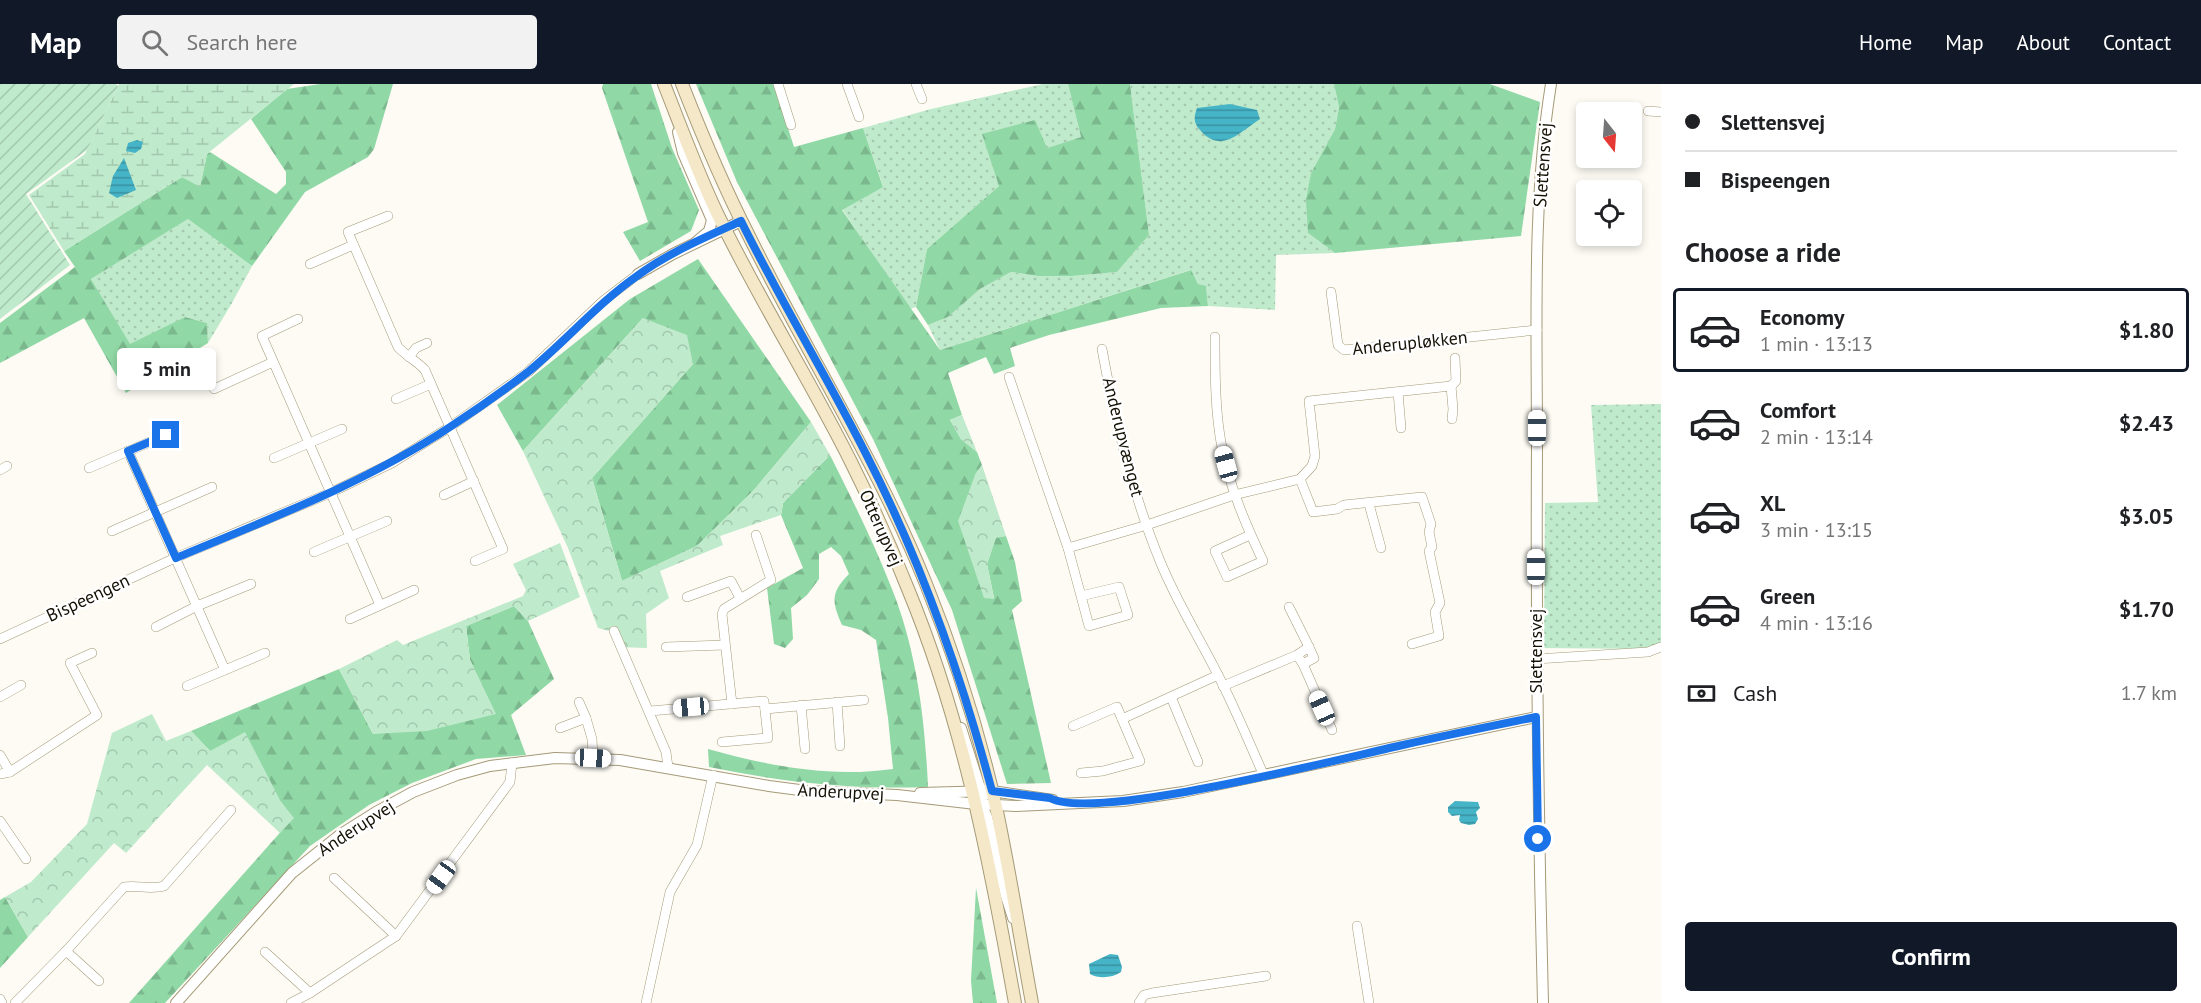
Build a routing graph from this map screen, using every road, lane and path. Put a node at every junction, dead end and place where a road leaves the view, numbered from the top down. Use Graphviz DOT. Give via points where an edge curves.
graph roads {
  1 [pos="664,84"];
  2 [pos="682,84"];
  3 [pos="778,84"];
  4 [pos="846,84"];
  5 [pos="916,84"];
  6 [pos="1551,84"];
  7 [pos="922,99"];
  8 [pos="671,102"];
  9 [pos="1648,111"];
  10 [pos="1661,112"];
  11 [pos="859,117"];
  12 [pos="791,125"];
  13 [pos="388,216"];
  14 [pos="741,221"];
  15 [pos="725,228"];
  16 [pos="696,242"];
  17 [pos="353,245"];
  18 [pos="310,264"];
  19 [pos="638,274"];
  20 [pos="1331,292"];
  21 [pos="298,319"];
  22 [pos="1537,330"];
  23 [pos="1215,338"];
  24 [pos="428,342"];
  25 [pos="1102,349"];
  26 [pos="409,357"];
  27 [pos="1455,358"];
  28 [pos="273,362"];
  29 [pos="1010,377"];
  30 [pos="431,384"];
  31 [pos="1451,386"];
  32 [pos="214,389"];
  33 [pos="1398,392"];
  34 [pos="396,399"];
  35 [pos="1452,419"];
  36 [pos="450,427"];
  37 [pos="1401,428"];
  38 [pos="342,429"];
  39 [pos="166,435"];
  40 [pos="308,443"];
  41 [pos="128,451"];
  42 [pos="274,458"];
  43 [pos="89,468"];
  44 [pos="1300,479"];
  45 [pos="474,481"];
  46 [pos="212,487"];
  47 [pos="330,493"];
  48 [pos="444,495"];
  49 [pos="1234,495"];
  50 [pos="1369,504"];
  51 [pos="155,512"];
  52 [pos="387,520"];
  53 [pos="1147,525"];
  54 [pos="111,531"];
  55 [pos="756,535"];
  56 [pos="1250,535"];
  57 [pos="350,537"];
  58 [pos="1068,548"];
  59 [pos="1381,548"];
  60 [pos="314,552"];
  61 [pos="176,558"];
  62 [pos="475,561"];
  63 [pos="251,584"];
  64 [pos="414,590"];
  65 [pos="1081,596"];
  66 [pos="687,597"];
  67 [pos="740,598"];
  68 [pos="380,605"];
  69 [pos="197,606"];
  70 [pos="1290,607"];
  71 [pos="350,619"];
  72 [pos="156,627"];
  73 [pos="614,631"];
  74 [pos="0,639"];
  75 [pos="1412,644"];
  76 [pos="724,645"];
  77 [pos="1309,646"];
  78 [pos="666,647"];
  79 [pos="1661,647"];
  80 [pos="92,652"];
  81 [pos="265,653"];
  82 [pos="1297,655"];
  83 [pos="1536,659"];
  84 [pos="1303,664"];
  85 [pos="225,670"];
  86 [pos="1218,675"];
  87 [pos="21,685"];
  88 [pos="186,686"];
  89 [pos="1224,686"];
  90 [pos="0,697"];
  91 [pos="1171,697"];
  92 [pos="864,700"];
  93 [pos="579,702"];
  94 [pos="837,702"];
  95 [pos="732,704"];
  96 [pos="801,705"];
  97 [pos="765,709"];
  98 [pos="650,711"];
  99 [pos="586,717"];
  100 [pos="1536,717"];
  101 [pos="1122,719"];
  102 [pos="1073,726"];
  103 [pos="560,728"];
  104 [pos="1332,730"];
  105 [pos="722,742"];
  106 [pos="840,746"];
  107 [pos="805,749"];
  108 [pos="0,755"];
  109 [pos="593,758"];
  110 [pos="1198,762"];
  111 [pos="513,763"];
  112 [pos="668,767"];
  113 [pos="10,772"];
  114 [pos="1081,773"];
  115 [pos="0,774"];
  116 [pos="713,775"];
  117 [pos="1264,776"];
  118 [pos="982,791"];
  119 [pos="897,795"];
  120 [pos="1058,803"];
  121 [pos="985,805"];
  122 [pos="231,810"];
  123 [pos="1,824"];
  124 [pos="26,860"];
  125 [pos="334,878"];
  126 [pos="1358,926"];
  127 [pos="396,936"];
  128 [pos="66,951"];
  129 [pos="265,952"];
  130 [pos="1266,976"];
  131 [pos="99,981"];
  132 [pos="310,993"];
  133 [pos="0,999"];
  134 [pos="2,1003"];
  135 [pos="15,1003"];
  136 [pos="176,1003"];
  137 [pos="291,1003"];
  138 [pos="646,1003"];
  139 [pos="1014,1003"];
  140 [pos="1032,1003"];
  141 [pos="1139,1003"];
  142 [pos="1369,1003"];
  143 [pos="1543,1003"];
  1 -- 8 [label="main road, Otterupvej"];
  2 -- 14 [label="main road, Otterupvej"];
  3 -- 12 [label="street"];
  4 -- 11 [label="street"];
  5 -- 7 [label="street"];
  6 -- 22 [label="street, Slettensvej" via="1539,196"];
  8 -- 15 [label="main road, Otterupvej"];
  8 -- 16 [label="street" via="683,153 712,220 709,231"];
  9 -- 10 [label="street"];
  13 -- 17 [label="street" via="348,232"];
  14 -- 15 [label="street, Bispeengen"];
  14 -- 118 [label="main road, Otterupvej" via="866,454 926,585 976,731"];
  15 -- 16 [label="street, Bispeengen"];
  15 -- 118 [label="main road, Otterupvej" via="856,472 909,591"];
  16 -- 19 [label="street, Bispeengen"];
  17 -- 18 [label="street"];
  17 -- 26 [label="street" via="398,347"];
  19 -- 36 [label="street, Bispeengen" via="603,301 528,372"];
  20 -- 22 [label="street, Anderupløkken" via="1338,345 1344,350"];
  21 -- 28 [label="street" via="262,336"];
  22 -- 83 [label="street, Slettensvej"];
  23 -- 49 [label="street" via="1216,399 1222,448"];
  24 -- 26 [label="street"];
  25 -- 53 [label="street, Anderupvænget" via="1131,479"];
  26 -- 30 [label="street" via="425,370"];
  27 -- 31 [label="street" via="1456,381"];
  28 -- 32 [label="street"];
  28 -- 40 [label="street"];
  29 -- 58 [label="street"];
  30 -- 34 [label="street"];
  30 -- 36 [label="street"];
  31 -- 33 [label="street"];
  31 -- 35 [label="street"];
  33 -- 37 [label="street"];
  33 -- 44 [label="street" via="1309,401 1315,456"];
  36 -- 45 [label="street"];
  36 -- 47 [label="street, Bispeengen" via="392,463"];
  38 -- 40 [label="street"];
  39 -- 41 [label="street"];
  40 -- 42 [label="street"];
  40 -- 47 [label="street"];
  41 -- 43 [label="street"];
  41 -- 51 [label="street"];
  44 -- 49 [label="street"];
  44 -- 50 [label="street" via="1313,512"];
  45 -- 48 [label="street"];
  45 -- 62 [label="street" via="503,549"];
  46 -- 51 [label="street"];
  47 -- 57 [label="street"];
  47 -- 61 [label="street, Bispeengen"];
  49 -- 53 [label="street"];
  49 -- 56 [label="street"];
  50 -- 59 [label="street"];
  50 -- 75 [label="street" via="1422,497 1431,524 1429,551 1440,603 1435,612 1439,636"];
  51 -- 54 [label="street"];
  51 -- 61 [label="street"];
  52 -- 57 [label="street"];
  53 -- 58 [label="street"];
  53 -- 86 [label="street, Anderupvænget" via="1175,595"];
  55 -- 67 [label="street" via="771,580"];
  56 -- 56 [label="street" via="1263,561 1227,577 1215,551"];
  57 -- 60 [label="street"];
  57 -- 68 [label="street"];
  58 -- 65 [label="street"];
  61 -- 69 [label="street"];
  61 -- 74 [label="street, Bispeengen"];
  63 -- 69 [label="street"];
  64 -- 68 [label="street"];
  65 -- 65 [label="street" via="1089,626 1128,615 1119,587"];
  66 -- 67 [label="street" via="731,582"];
  67 -- 76 [label="street" via="722,614"];
  68 -- 71 [label="street"];
  69 -- 72 [label="street"];
  69 -- 85 [label="street"];
  70 -- 77 [label="street"];
  73 -- 98 [label="street"];
  76 -- 78 [label="street"];
  76 -- 95 [label="street"];
  77 -- 82 [label="street"];
  77 -- 84 [label="street" via="1314,658"];
  79 -- 83 [label="street" via="1648,652"];
  80 -- 113 [label="street" via="70,663 97,715"];
  81 -- 85 [label="street"];
  82 -- 84 [label="street"];
  82 -- 89 [label="street"];
  83 -- 100 [label="street, Slettensvej"];
  84 -- 104 [label="street"];
  85 -- 88 [label="street"];
  86 -- 89 [label="street, Anderupvænget"];
  86 -- 91 [label="street"];
  87 -- 90 [label="street"];
  89 -- 117 [label="street, Anderupvænget"];
  91 -- 101 [label="street"];
  91 -- 110 [label="street"];
  92 -- 94 [label="street"];
  93 -- 99 [label="street"];
  94 -- 96 [label="street"];
  94 -- 106 [label="street"];
  95 -- 97 [label="street" via="764,701"];
  95 -- 98 [label="street"];
  96 -- 97 [label="street"];
  96 -- 107 [label="street"];
  97 -- 105 [label="street" via="768,738"];
  98 -- 112 [label="street"];
  99 -- 103 [label="street"];
  99 -- 109 [label="street"];
  100 -- 117 [label="street, Anderupvej"];
  100 -- 143 [label="street, Slettensvej"];
  101 -- 102 [label="street" via="1117,707"];
  101 -- 114 [label="street" via="1140,761"];
  108 -- 113 [label="street"];
  109 -- 111 [label="street, Anderupvej"];
  109 -- 112 [label="street, Anderupvej"];
  111 -- 127 [label="street" via="510,782"];
  111 -- 136 [label="street, Anderupvej" via="457,776 413,792 341,834 292,873"];
  112 -- 116 [label="street, Anderupvej"];
  113 -- 115 [label="street"];
  116 -- 119 [label="street, Anderupvej" via="807,791"];
  116 -- 138 [label="street" via="697,845 670,892"];
  117 -- 120 [label="street, Anderupvej" via="1148,797"];
  118 -- 119 [label="street, Anderupvej"];
  118 -- 120 [label="street, Anderupvej" via="1050,798"];
  118 -- 121 [label="main road, Otterupvej"];
  118 -- 121 [label="main road, Otterupvej"];
  119 -- 121 [label="street, Anderupvej"];
  120 -- 121 [label="street, Anderupvej"];
  121 -- 139 [label="main road, Otterupvej"];
  121 -- 140 [label="main road, Otterupvej" via="1021,942"];
  122 -- 128 [label="street" via="164,886 124,887"];
  123 -- 124 [label="street"];
  125 -- 127 [label="street"];
  126 -- 142 [label="street"];
  127 -- 132 [label="street"];
  128 -- 131 [label="street"];
  128 -- 135 [label="street"];
  129 -- 132 [label="street"];
  130 -- 141 [label="street" via="1152,993 1144,995"];
  132 -- 137 [label="street"];
  133 -- 134 [label="street"];
}
